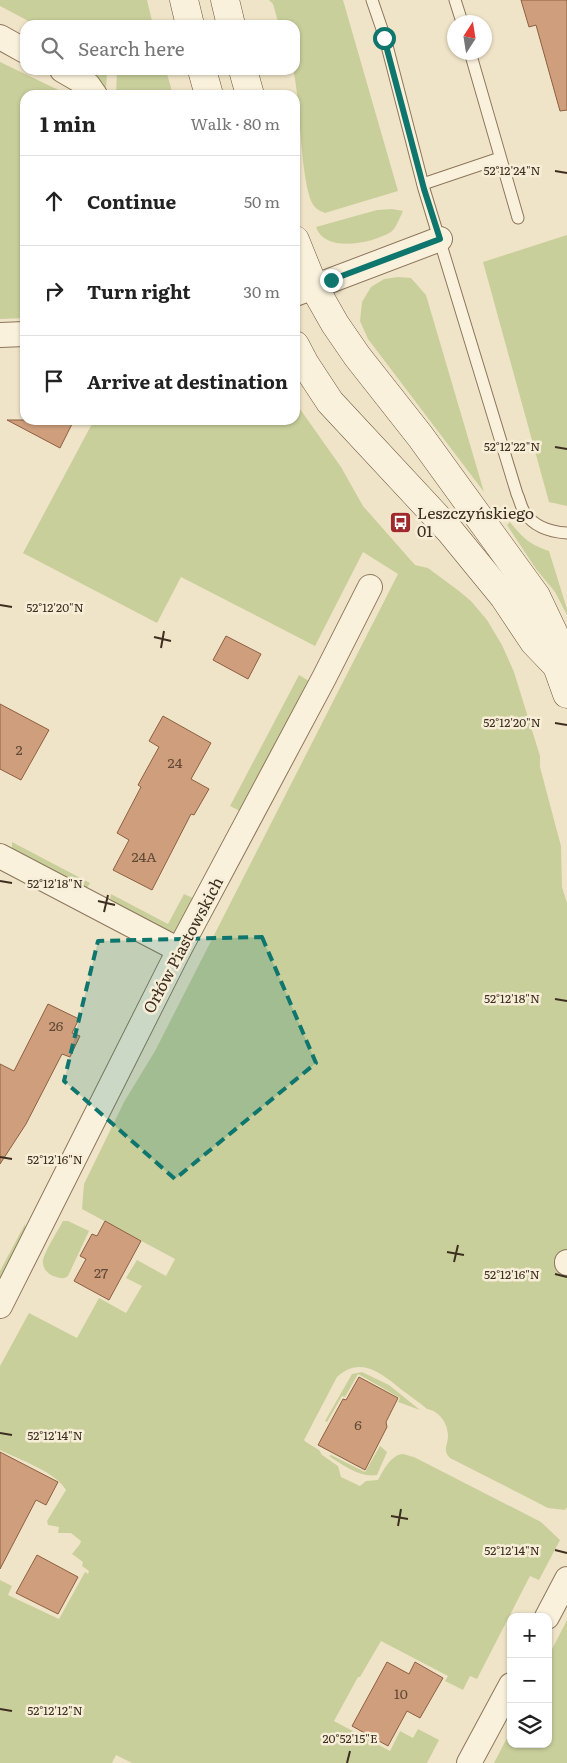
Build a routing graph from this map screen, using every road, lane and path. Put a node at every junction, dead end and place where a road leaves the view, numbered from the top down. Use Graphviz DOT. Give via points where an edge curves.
graph roads {
  1 [pos="184,0"];
  2 [pos="225,0"];
  3 [pos="372,0"];
  4 [pos="455,0"];
  5 [pos="460,15"];
  6 [pos="189,20"];
  7 [pos="230,20"];
  8 [pos="0,37"];
  9 [pos="20,47"];
  10 [pos="472,60"];
  11 [pos="71,75"];
  12 [pos="203,75"];
  13 [pos="244,75"];
  14 [pos="92,90"];
  15 [pos="208,90"];
  16 [pos="249,90"];
  17 [pos="500,158"];
  18 [pos="423,184"];
  19 [pos="518,218"];
  20 [pos="440,239"];
  21 [pos="300,266"];
  22 [pos="305,291"];
  23 [pos="20,334"];
  24 [pos="0,335"];
  25 [pos="300,354"];
  26 [pos="567,533"];
  27 [pos="370,587"];
  28 [pos="557,666"];
  29 [pos="567,694"];
  30 [pos="0,856"];
  31 [pos="179,950"];
  32 [pos="0,1306"];
  33 [pos="567,1579"];
  34 [pos="549,1613"];
  35 [pos="507,1692"];
  36 [pos="469,1763"];
  1 -- 6 [label="street"];
  2 -- 7 [label="street"];
  3 -- 18 [label="lane"];
  4 -- 5 [label="lane"];
  8 -- 9 [label="street"];
  10 -- 17 [label="lane"];
  11 -- 14 [label="street"];
  12 -- 15 [label="street"];
  13 -- 16 [label="street"];
  17 -- 18 [label="lane"];
  17 -- 19 [label="lane"];
  18 -- 20 [label="lane"];
  20 -- 22 [label="street"];
  20 -- 26 [label="lane" via="524,513 544,529"];
  21 -- 22 [label="street"];
  22 -- 28 [label="street" via="335,324 526,580 554,634"];
  23 -- 24 [label="street"];
  25 -- 28 [label="street" via="330,402 450,531 504,597 534,642"];
  27 -- 31 [label="street, Orłów Piastowskich"];
  28 -- 29 [label="street"];
  30 -- 31 [label="street"];
  31 -- 32 [label="street, Orłów Piastowskich"];
  33 -- 34 [label="street"];
  35 -- 36 [label="street"];
}
